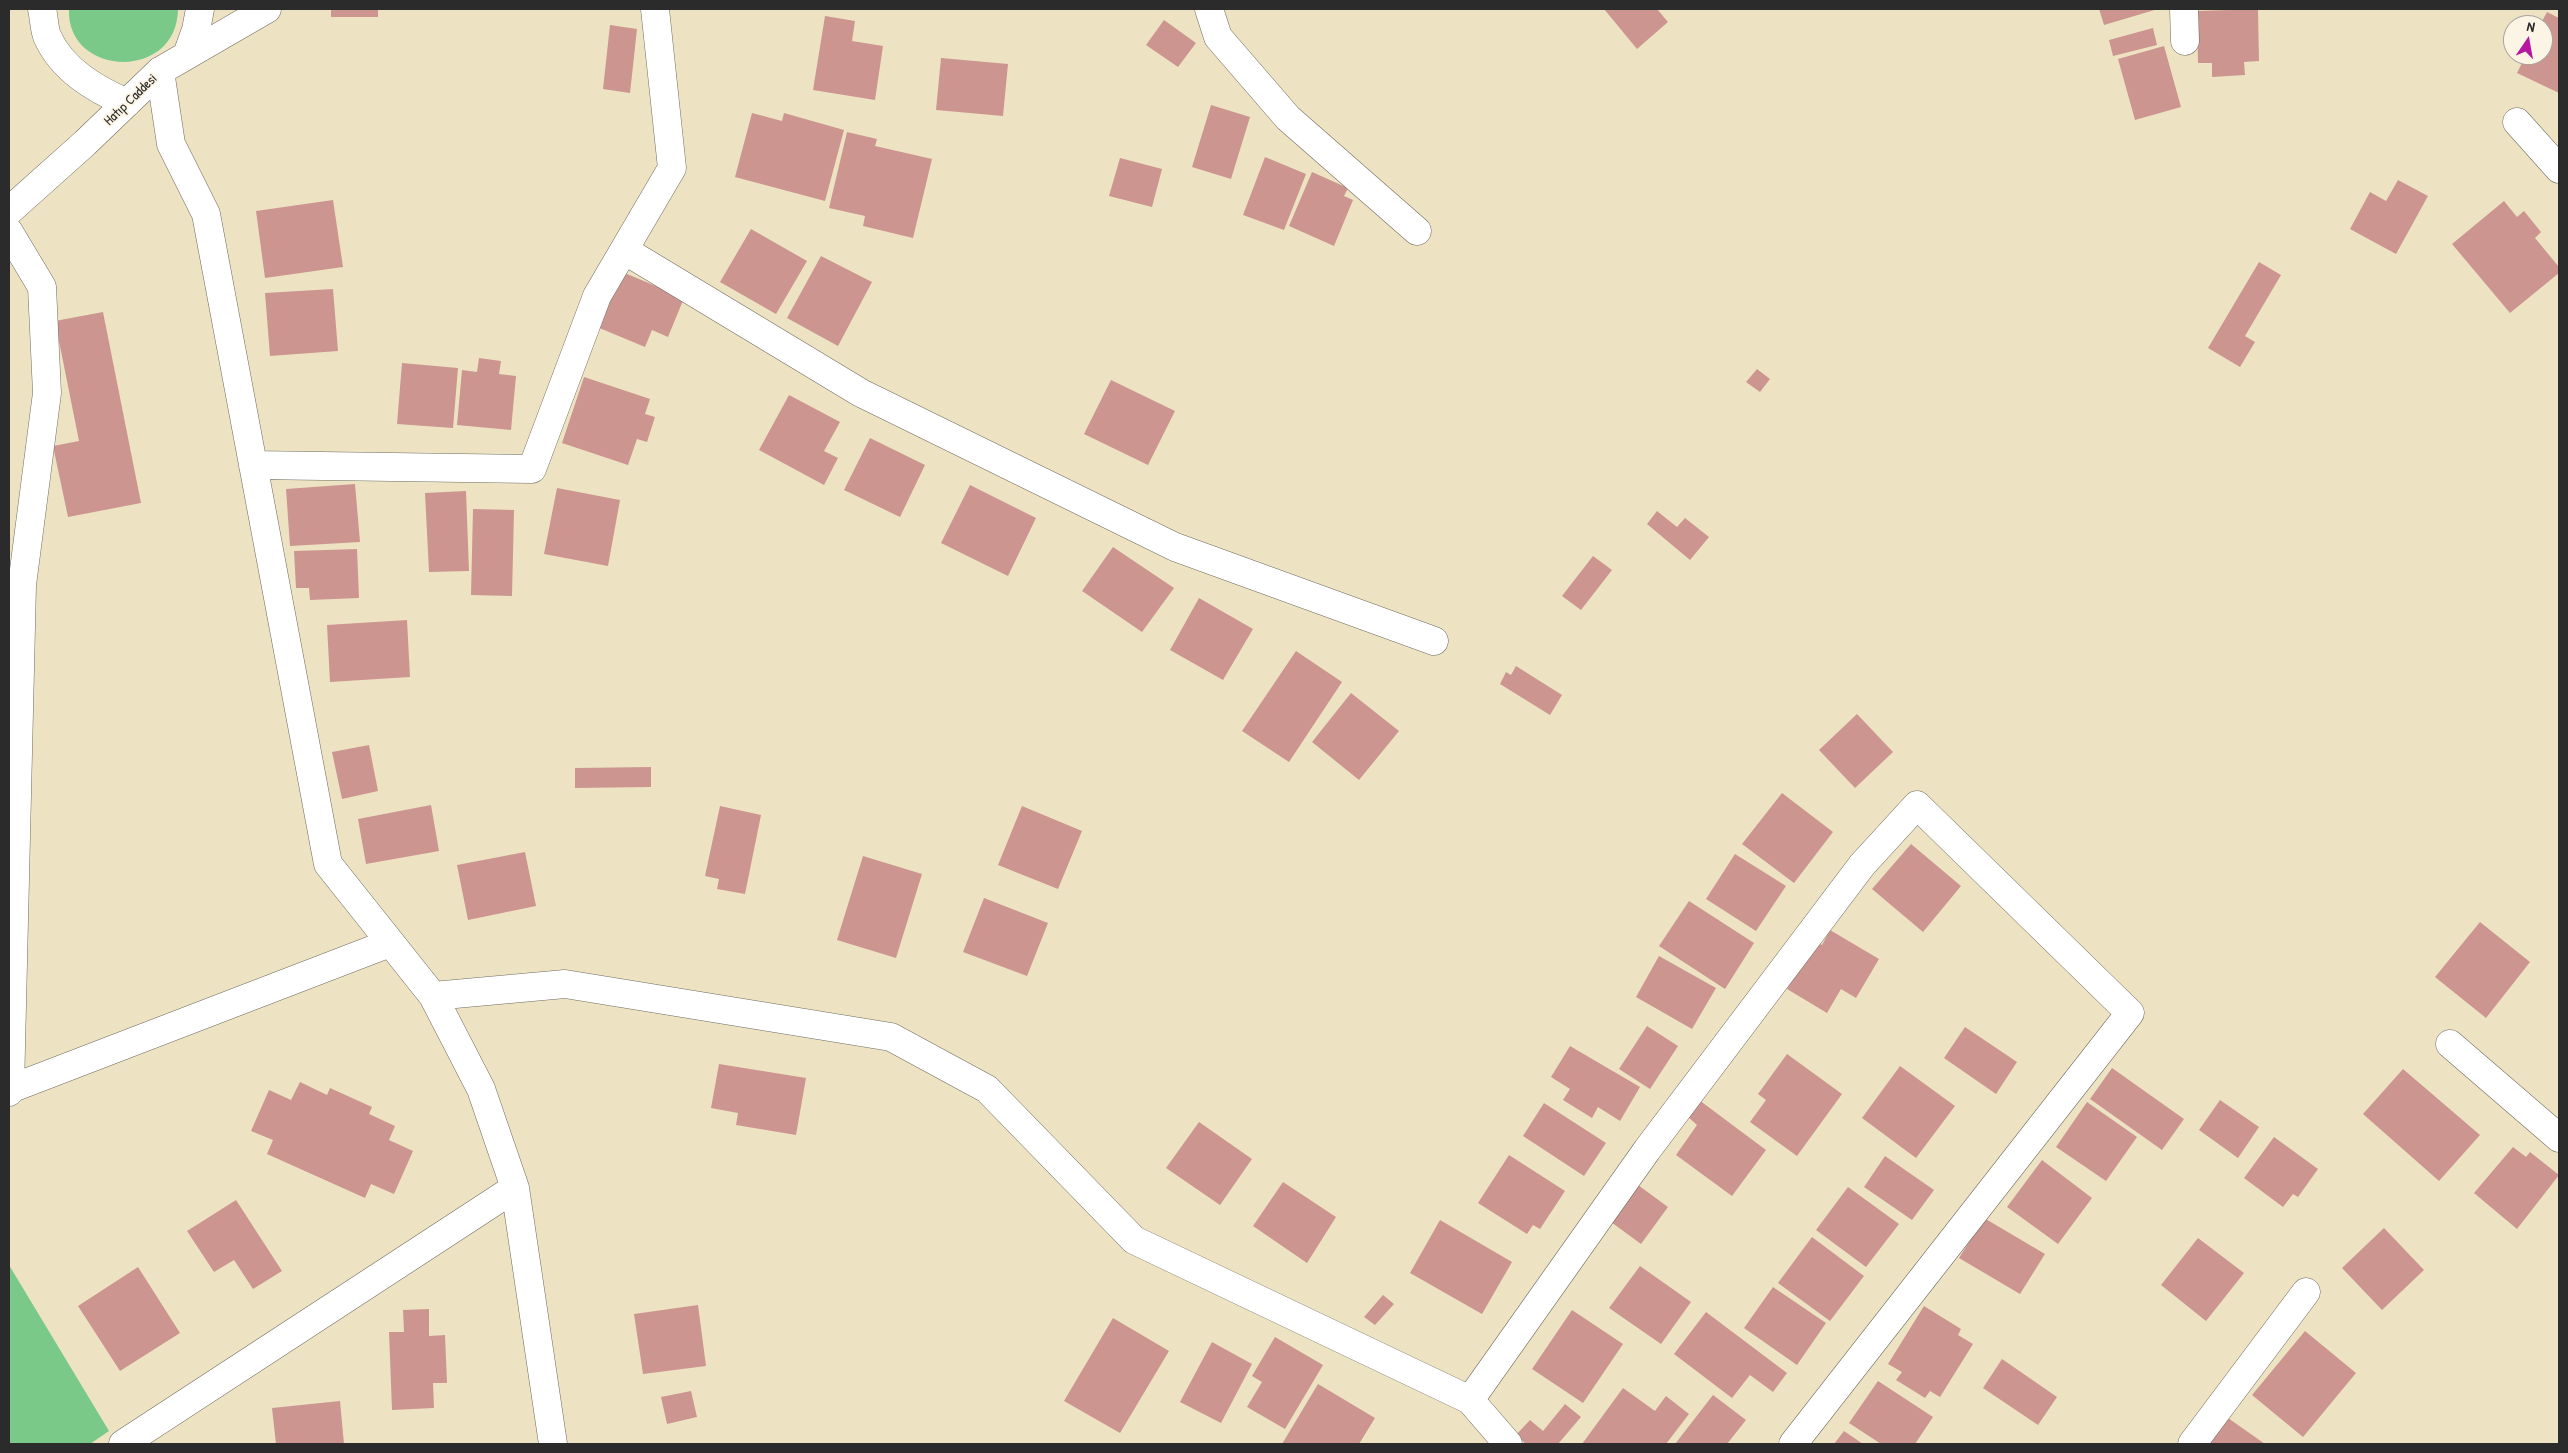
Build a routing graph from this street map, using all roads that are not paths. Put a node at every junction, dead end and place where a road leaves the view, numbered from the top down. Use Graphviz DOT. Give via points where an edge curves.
graph roads {
  1 [pos="42,9"];
  2 [pos="200,9"];
  3 [pos="267,9"];
  4 [pos="655,9"];
  5 [pos="1209,9"];
  6 [pos="2184,9"];
  7 [pos="2185,41"];
  8 [pos="187,55"];
  9 [pos="160,71"];
  10 [pos="128,103"];
  11 [pos="2517,122"];
  12 [pos="2559,169"];
  13 [pos="9,211"];
  14 [pos="1417,231"];
  15 [pos="9,232"];
  16 [pos="624,250"];
  17 [pos="253,465"];
  18 [pos="1434,641"];
  19 [pos="390,943"];
  20 [pos="433,996"];
  21 [pos="2450,1044"];
  22 [pos="10,1090"];
  23 [pos="2559,1138"];
  24 [pos="515,1188"];
  25 [pos="2306,1292"];
  26 [pos="1470,1400"];
  27 [pos="123,1444"];
  28 [pos="553,1444"];
  29 [pos="1508,1444"];
  30 [pos="1793,1444"];
  31 [pos="2192,1444"];
  1 -- 10 [label="street" via="47,35 62,61 89,84"];
  2 -- 8 [label="street"];
  3 -- 8 [label="street, Hatıp Caddesi"];
  4 -- 16 [label="street" via="672,168"];
  5 -- 14 [label="street" via="1218,37 1288,118"];
  6 -- 7 [label="street"];
  8 -- 9 [label="street, Hatıp Caddesi"];
  9 -- 10 [label="street, Hatıp Caddesi"];
  9 -- 17 [label="street" via="171,144 206,214"];
  10 -- 13 [label="street, Hatıp Caddesi"];
  11 -- 12 [label="street"];
  15 -- 22 [label="street" via="42,287 47,392 22,585"];
  16 -- 17 [label="street" via="597,296 532,469"];
  16 -- 18 [label="street" via="861,393 1175,547"];
  17 -- 19 [label="street" via="328,864"];
  19 -- 20 [label="street"];
  19 -- 22 [label="street"];
  20 -- 24 [label="street" via="481,1088"];
  20 -- 26 [label="street" via="565,984 891,1037 987,1089 1134,1240"];
  21 -- 23 [label="street"];
  24 -- 27 [label="street"];
  24 -- 28 [label="street"];
  25 -- 31 [label="street"];
  26 -- 29 [label="street"];
  26 -- 30 [label="street" via="1653,1142 1862,865 1918,805 2130,1013"];
}
